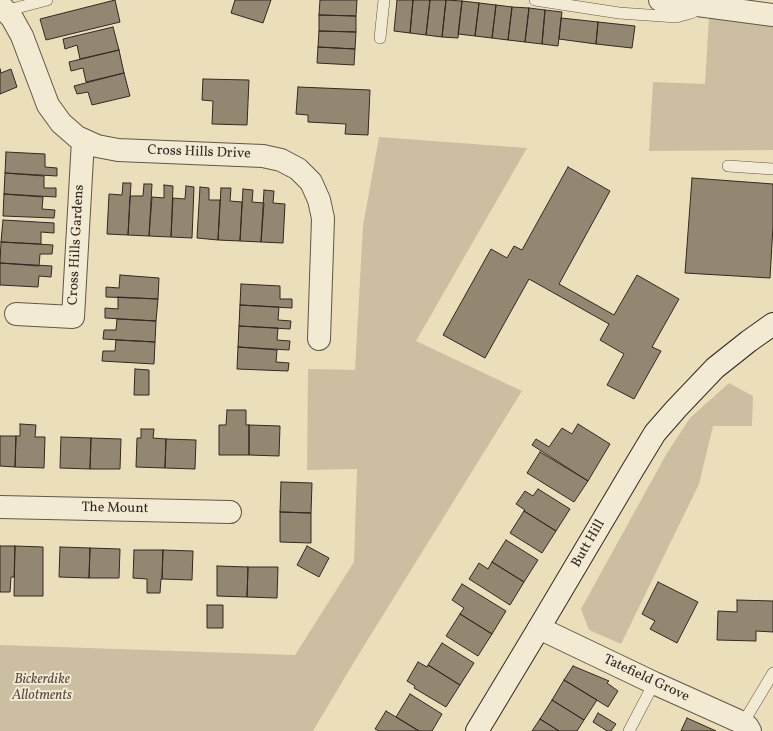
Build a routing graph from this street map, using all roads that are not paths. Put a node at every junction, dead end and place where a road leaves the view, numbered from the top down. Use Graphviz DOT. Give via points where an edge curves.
graph roads {
  1 [pos="47,0"];
  2 [pos="384,0"];
  3 [pos="535,0"];
  4 [pos="660,0"];
  5 [pos="695,3"];
  6 [pos="3,8"];
  7 [pos="773,15"];
  8 [pos="380,38"];
  9 [pos="83,140"];
  10 [pos="728,166"];
  11 [pos="773,169"];
  12 [pos="16,314"];
  13 [pos="773,324"];
  14 [pos="319,339"];
  15 [pos="0,507"];
  16 [pos="230,512"];
  17 [pos="539,628"];
  18 [pos="773,673"];
  19 [pos="654,683"];
  20 [pos="746,727"];
  21 [pos="477,731"];
  22 [pos="629,731"];
  1 -- 6 [label="lane"];
  2 -- 8 [label="lane"];
  3 -- 5 [label="lane" via="619,13 676,17 691,14"];
  4 -- 5 [label="street"];
  5 -- 7 [label="street"];
  6 -- 9 [label="street, Cross Hills Drive" via="22,36 48,105 61,123"];
  9 -- 12 [label="street, Cross Hills Gardens" via="73,317"];
  9 -- 14 [label="street, Cross Hills Drive" via="118,150 263,156 281,160 298,169 311,182 320,200 323,218"];
  10 -- 11 [label="lane"];
  13 -- 17 [label="street, Butt Hill" via="715,368 655,433"];
  15 -- 16 [label="street, The Mount"];
  17 -- 19 [label="street, Tatefield Grove"];
  17 -- 21 [label="street, Butt Hill"];
  18 -- 20 [label="lane"];
  19 -- 20 [label="street, Tatefield Grove"];
  19 -- 22 [label="lane"];
}
